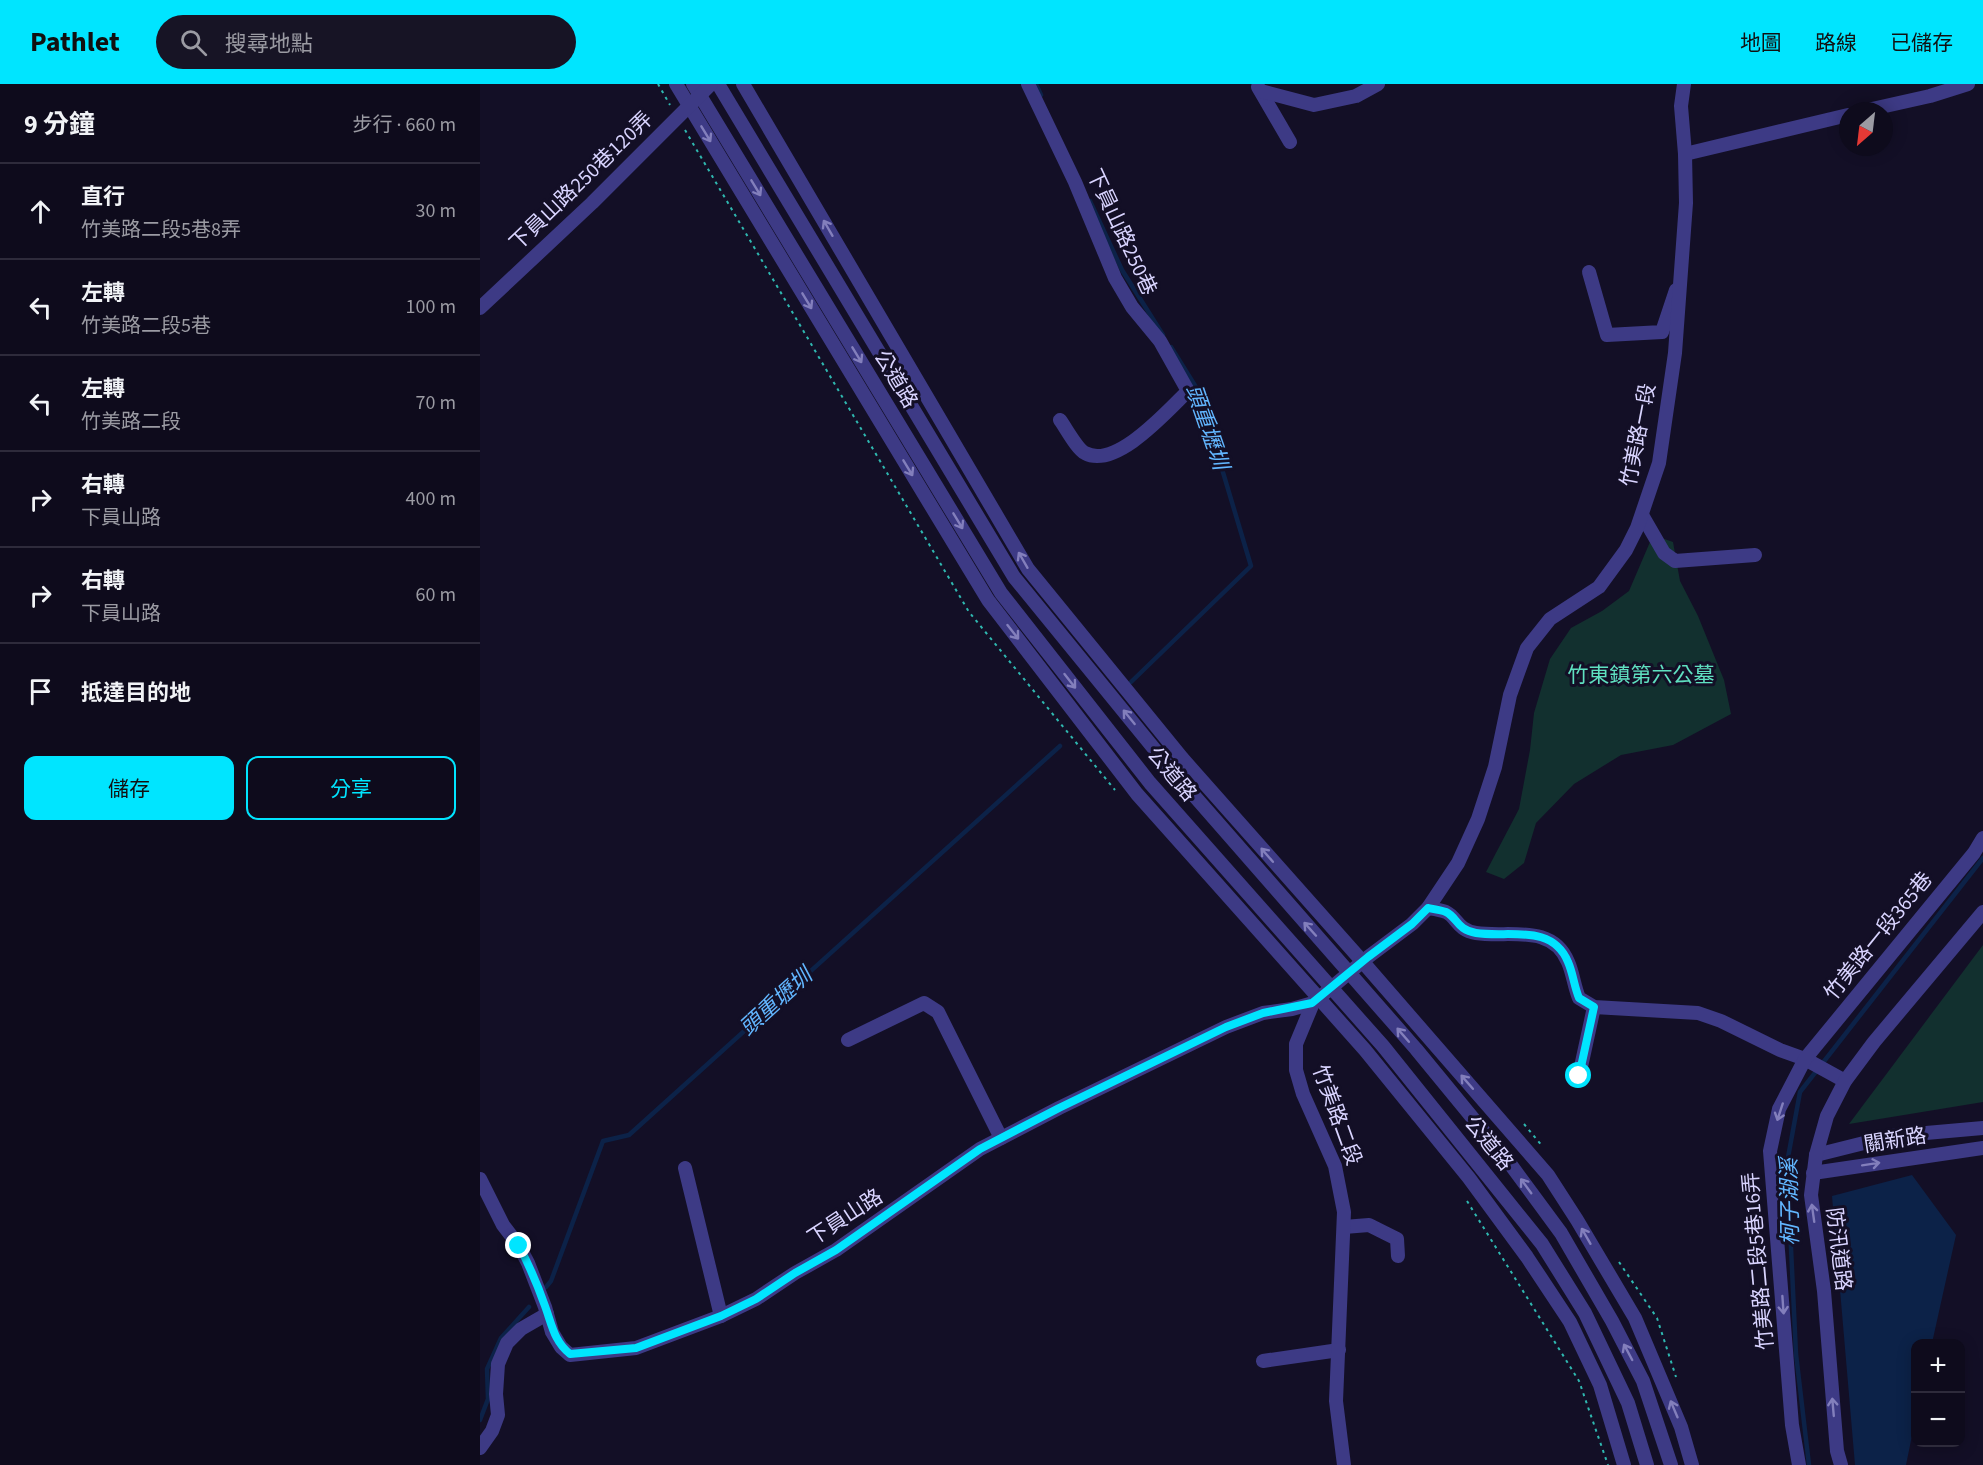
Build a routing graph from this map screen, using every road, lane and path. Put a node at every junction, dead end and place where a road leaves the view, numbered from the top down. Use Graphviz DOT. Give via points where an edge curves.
graph roads {
  1 [pos="676,84"];
  2 [pos="711,84"];
  3 [pos="718,84"];
  4 [pos="744,84"];
  5 [pos="1028,84"];
  6 [pos="1378,84"];
  7 [pos="1684,84"];
  8 [pos="1968,84"];
  9 [pos="1258,87"];
  10 [pos="696,90"];
  11 [pos="1893,104"];
  12 [pos="689,106"];
  13 [pos="1839,117"];
  14 [pos="1290,142"];
  15 [pos="1685,154"];
  16 [pos="1589,272"];
  17 [pos="1681,274"];
  18 [pos="480,308"];
  19 [pos="1060,420"];
  20 [pos="1642,515"];
  21 [pos="1755,555"];
  22 [pos="1983,838"];
  23 [pos="1428,908"];
  24 [pos="1983,912"];
  25 [pos="1362,961"];
  26 [pos="1349,973"];
  27 [pos="1331,988"];
  28 [pos="1316,1001"];
  29 [pos="1594,1007"];
  30 [pos="848,1040"];
  31 [pos="1804,1059"];
  32 [pos="1579,1076"];
  33 [pos="1845,1080"];
  34 [pos="1524,1124"];
  35 [pos="1983,1128"];
  36 [pos="1001,1138"];
  37 [pos="1983,1148"];
  38 [pos="1546,1151"];
  39 [pos="1816,1155"];
  40 [pos="685,1168"];
  41 [pos="1814,1173"];
  42 [pos="480,1179"];
  43 [pos="1344,1227"];
  44 [pos="1398,1256"];
  45 [pos="1617,1259"];
  46 [pos="547,1314"];
  47 [pos="721,1316"];
  48 [pos="1339,1350"];
  49 [pos="1263,1361"];
  50 [pos="1679,1386"];
  51 [pos="480,1448"];
  52 [pos="1344,1465"];
  53 [pos="1624,1465"];
  54 [pos="1647,1465"];
  55 [pos="1671,1465"];
  56 [pos="1692,1465"];
  57 [pos="1800,1465"];
  58 [pos="1840,1465"];
  1 -- 12 [label="street, 公道路"];
  2 -- 10 [label="street, 下員山路250巷120弄"];
  26 -- 3 [label="street, 公道路, one-way" via="1169,767 1014,577"];
  25 -- 4 [label="street, 公道路, one-way" via="1182,758 1028,569"];
  5 -- 19 [label="street, 下員山路250巷" via="1115,278 1132,307 1160,341 1188,391 1156,424 1112,453 1098,457 1084,453"];
  6 -- 9 [label="street" via="1356,96 1314,105"];
  7 -- 15 [label="street, 竹美路一段" via="1681,106"];
  8 -- 11 [label="street"];
  9 -- 14 [label="street"];
  10 -- 12 [label="street, 下員山路250巷120弄"];
  10 -- 27 [label="street, 公道路, one-way" via="1001,592 1150,783"];
  12 -- 18 [label="street, 下員山路250巷120弄"];
  12 -- 28 [label="street, 公道路, one-way" via="988,600 1137,794"];
  13 -- 15 [label="street"];
  15 -- 17 [label="street, 竹美路一段"];
  16 -- 17 [label="street" via="1607,335 1662,332"];
  17 -- 20 [label="street, 竹美路一段" via="1676,353 1659,463"];
  20 -- 21 [label="street" via="1664,553 1676,561"];
  20 -- 23 [label="street, 竹美路一段" via="1626,550 1599,586 1550,620 1527,648 1510,695 1495,767 1478,819 1458,863"];
  22 -- 31 [label="street, 竹美路一段365巷"];
  23 -- 25 [label="street, 竹美路二段"];
  23 -- 29 [label="street" via="1448,913 1464,929 1476,933 1538,935 1550,941 1568,962 1579,998"];
  24 -- 33 [label="street, 防汛道路"];
  25 -- 26 [label="street, 竹美路二段"];
  56 -- 25 [label="street, 公道路, one-way" via="1681,1427 1635,1318 1548,1175"];
  26 -- 27 [label="street, 竹美路二段"];
  55 -- 26 [label="street, 公道路, one-way" via="1643,1381 1562,1233 1501,1152"];
  27 -- 28 [label="street, 竹美路二段"];
  27 -- 54 [label="street, 公道路" via="1383,1046 1542,1244 1585,1313 1628,1403"];
  28 -- 36 [label="street, 下員山路" via="1263,1013 1226,1027"];
  28 -- 43 [label="street, 竹美路二段" via="1296,1044 1296,1070 1335,1166"];
  28 -- 53 [label="street, 公道路" via="1365,1050 1469,1178 1544,1282 1570,1322 1600,1385"];
  29 -- 31 [label="street" via="1698,1013"];
  29 -- 32 [label="street"];
  30 -- 36 [label="street" via="924,1003 938,1011"];
  31 -- 33 [label="street"];
  31 -- 57 [label="street, 竹美路二段5巷16弄, one-way" via="1779,1109 1770,1150 1792,1425"];
  33 -- 39 [label="street, 防汛道路" via="1827,1116"];
  34 -- 38 [label="path"];
  35 -- 39 [label="street, 關新路" via="1892,1136"];
  36 -- 47 [label="street, 下員山路" via="836,1250"];
  41 -- 37 [label="street, 關新路, one-way"];
  39 -- 41 [label="street, 防汛道路"];
  40 -- 47 [label="street"];
  58 -- 41 [label="street, 防汛道路, one-way" via="1811,1195"];
  42 -- 46 [label="street, 下員山路" via="528,1263"];
  43 -- 44 [label="street" via="1369,1225 1397,1239"];
  43 -- 48 [label="street, 竹美路二段"];
  45 -- 50 [label="path" via="1657,1318"];
  46 -- 47 [label="street, 下員山路" via="552,1332 570,1354 636,1348"];
  46 -- 51 [label="street" via="521,1329 507,1343 498,1364 498,1415"];
  48 -- 49 [label="street"];
  48 -- 52 [label="street, 竹美路二段" via="1336,1401"];
}
